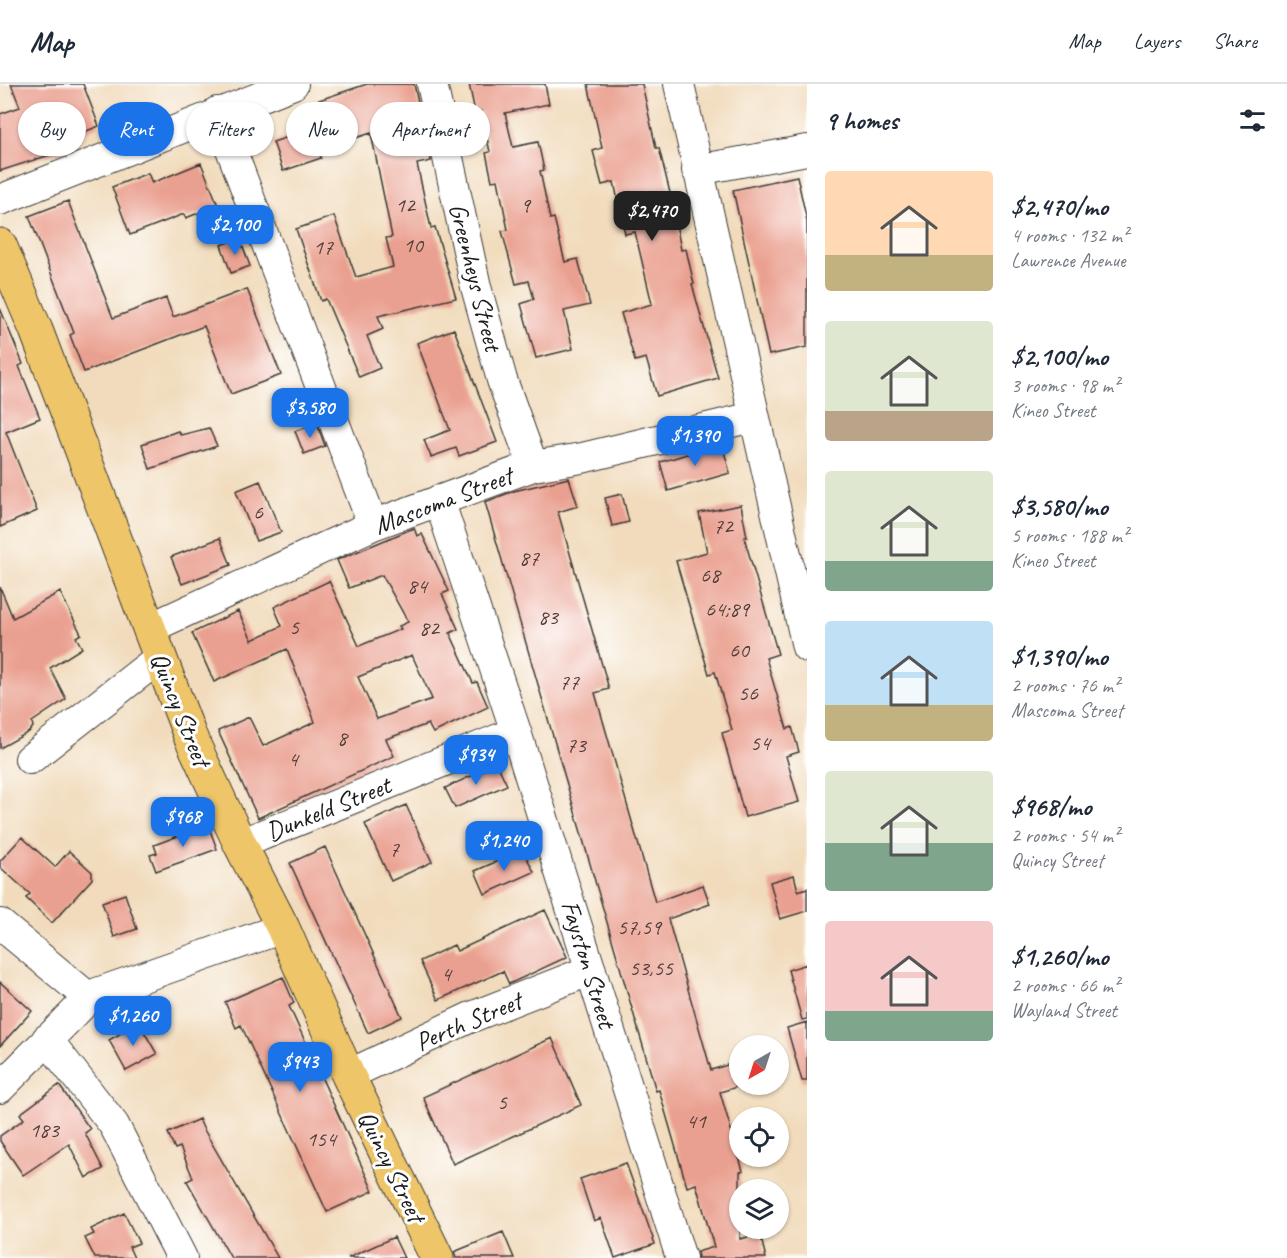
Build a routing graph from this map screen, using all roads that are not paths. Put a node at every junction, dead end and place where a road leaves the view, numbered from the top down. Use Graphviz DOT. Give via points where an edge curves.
graph roads {
  1 [pos="293,84"];
  2 [pos="432,84"];
  3 [pos="679,84"];
  4 [pos="244,102"];
  5 [pos="186,125"];
  6 [pos="807,150"];
  7 [pos="234,156"];
  8 [pos="697,170"];
  9 [pos="0,200"];
  10 [pos="0,245"];
  11 [pos="753,417"];
  12 [pos="533,465"];
  13 [pos="439,500"];
  14 [pos="373,525"];
  15 [pos="154,643"];
  16 [pos="807,647"];
  17 [pos="516,732"];
  18 [pos="30,759"];
  19 [pos="240,844"];
  20 [pos="0,924"];
  21 [pos="283,928"];
  22 [pos="591,970"];
  23 [pos="89,998"];
  24 [pos="47,1039"];
  25 [pos="348,1075"];
  26 [pos="0,1088"];
  27 [pos="182,1258"];
  28 [pos="437,1258"];
  29 [pos="681,1258"];
  1 -- 4 [label="street"];
  2 -- 12 [label="street, Greenheys Street" via="476,287 502,380"];
  3 -- 8 [label="street"];
  5 -- 9 [label="street"];
  6 -- 8 [label="street"];
  7 -- 14 [label="street"];
  8 -- 11 [label="street"];
  10 -- 15 [label="main road, Quincy Street"];
  11 -- 12 [label="street, Mascoma Street" via="582,458"];
  11 -- 16 [label="street"];
  12 -- 13 [label="street, Mascoma Street"];
  13 -- 14 [label="street, Mascoma Street"];
  13 -- 17 [label="street, Fayston Street"];
  14 -- 15 [label="street, Mascoma Street"];
  15 -- 18 [label="street, Mascoma Street"];
  15 -- 19 [label="main road, Quincy Street" via="190,736"];
  17 -- 19 [label="street, Dunkeld Street"];
  17 -- 22 [label="street, Fayston Street"];
  19 -- 21 [label="main road, Quincy Street"];
  20 -- 23 [label="street"];
  21 -- 23 [label="street" via="135,978"];
  21 -- 25 [label="main road, Quincy Street"];
  22 -- 25 [label="street, Perth Street" via="469,1018"];
  22 -- 29 [label="street, Fayston Street"];
  23 -- 24 [label="street"];
  24 -- 26 [label="street"];
  24 -- 27 [label="street" via="114,1125"];
  25 -- 28 [label="main road, Quincy Street"];
}
